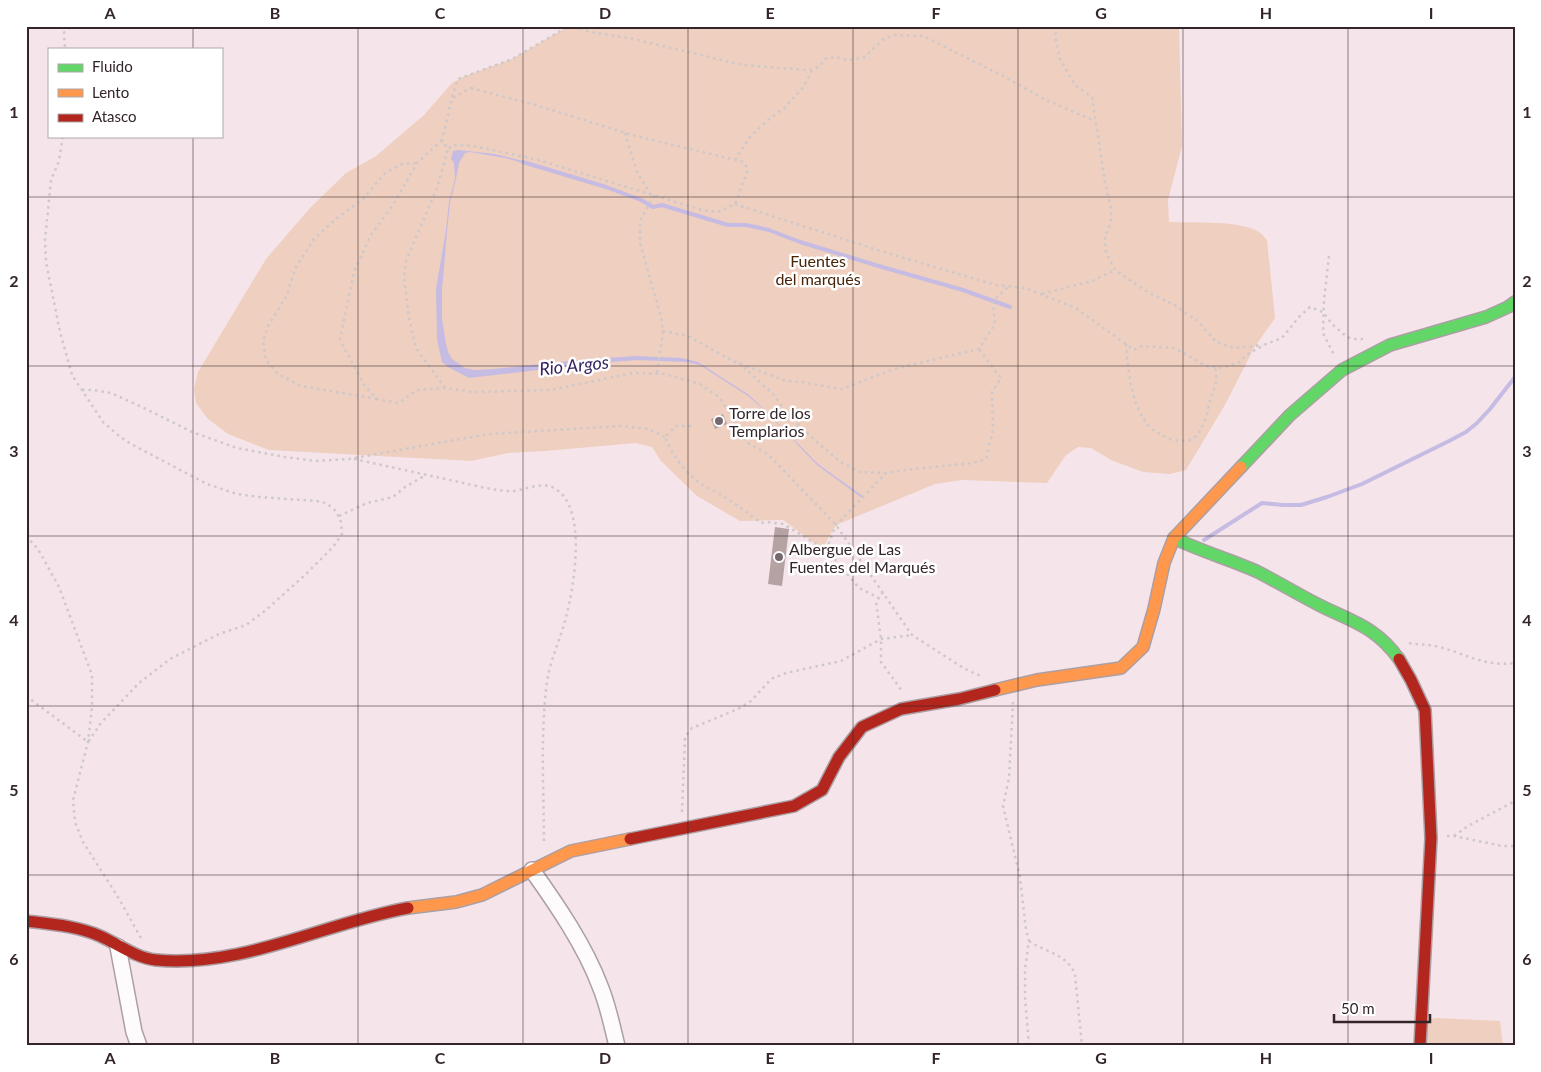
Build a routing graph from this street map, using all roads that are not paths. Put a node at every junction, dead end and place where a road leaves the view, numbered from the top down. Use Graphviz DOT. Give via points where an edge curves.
graph roads {
  1 [pos="1515,302"];
  2 [pos="1174,538"];
  3 [pos="538,867"];
  4 [pos="26,922"];
  5 [pos="118,947"];
  6 [pos="139,1046"];
  7 [pos="617,1046"];
  8 [pos="1420,1046"];
  1 -- 2 [label="street" via="1486,317 1390,345 1342,370 1290,415"];
  2 -- 3 [label="street" via="1164,563 1143,647 1121,668 1037,680 901,709 862,727 839,757 822,790 794,806 571,850"];
  2 -- 8 [label="street" via="1258,572 1371,630 1404,666 1417,691 1425,710 1431,838"];
  3 -- 5 [label="street" via="482,895 385,912 276,945 221,957 193,961 154,960"];
  3 -- 7 [label="street" via="600,986"];
  4 -- 5 [label="street" via="81,929"];
  5 -- 6 [label="street"];
}
